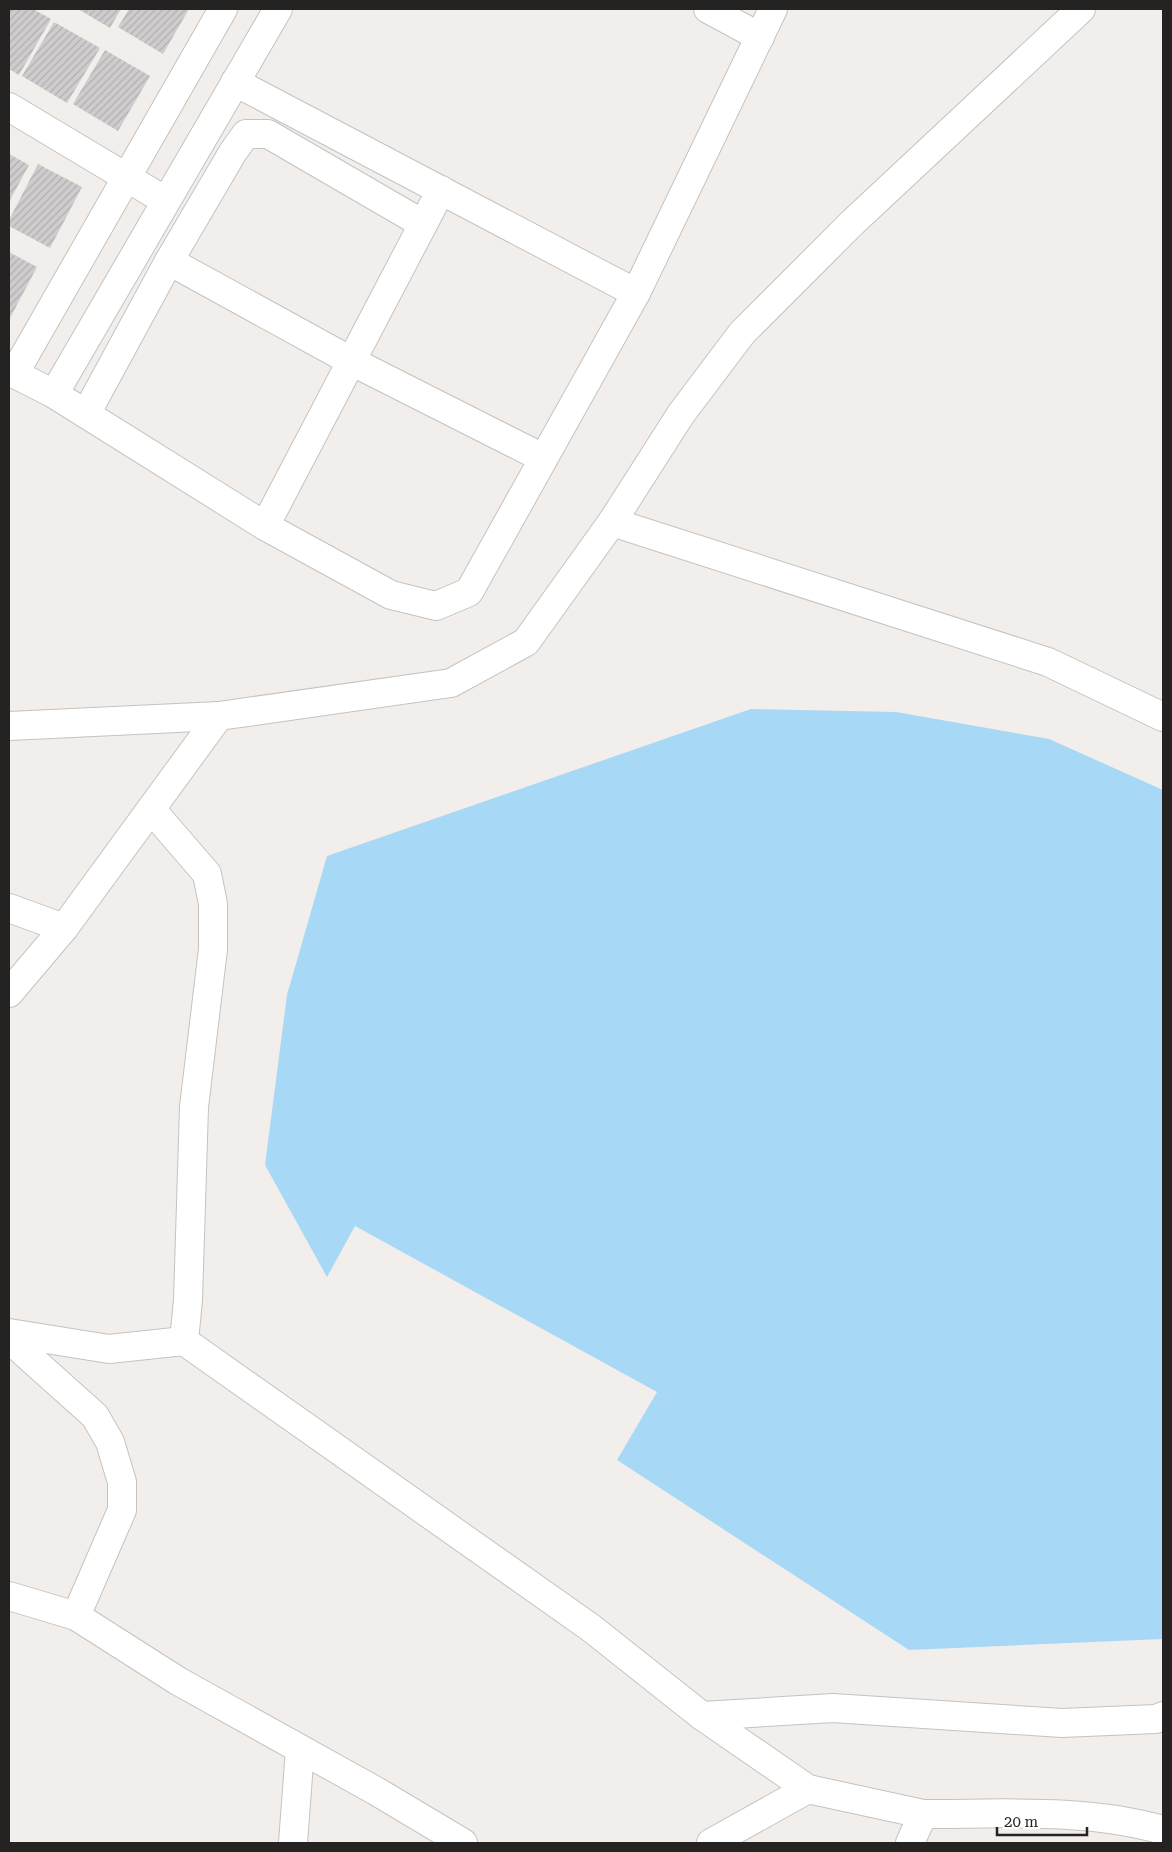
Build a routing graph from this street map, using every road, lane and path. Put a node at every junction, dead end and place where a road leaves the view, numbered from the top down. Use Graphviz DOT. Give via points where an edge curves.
graph roads {
  1 [pos="223,9"];
  2 [pos="278,9"];
  3 [pos="708,9"];
  4 [pos="773,9"];
  5 [pos="1081,9"];
  6 [pos="760,36"];
  7 [pos="235,82"];
  8 [pos="9,108"];
  9 [pos="127,176"];
  10 [pos="441,190"];
  11 [pos="166,201"];
  12 [pos="423,224"];
  13 [pos="169,261"];
  14 [pos="636,293"];
  15 [pos="351,361"];
  16 [pos="11,372"];
  17 [pos="54,394"];
  18 [pos="86,414"];
  19 [pos="543,458"];
  20 [pos="612,522"];
  21 [pos="265,526"];
  22 [pos="219,716"];
  23 [pos="1163,717"];
  24 [pos="9,726"];
  25 [pos="151,808"];
  26 [pos="9,908"];
  27 [pos="64,928"];
  28 [pos="9,993"];
  29 [pos="9,1332"];
  30 [pos="9,1339"];
  31 [pos="184,1341"];
  32 [pos="9,1596"];
  33 [pos="76,1616"];
  34 [pos="702,1716"];
  35 [pos="1163,1716"];
  36 [pos="300,1749"];
  37 [pos="808,1790"];
  38 [pos="923,1814"];
  39 [pos="1153,1833"];
  40 [pos="293,1843"];
  41 [pos="463,1843"];
  42 [pos="711,1843"];
  43 [pos="910,1843"];
  1 -- 9 [label="street"];
  2 -- 7 [label="street"];
  3 -- 6 [label="street"];
  4 -- 6 [label="street"];
  5 -- 20 [label="street" via="852,223 742,332 681,414"];
  6 -- 14 [label="street"];
  7 -- 10 [label="street"];
  7 -- 11 [label="street"];
  8 -- 9 [label="street"];
  9 -- 11 [label="street"];
  9 -- 16 [label="street"];
  10 -- 12 [label="street"];
  10 -- 14 [label="street"];
  11 -- 17 [label="street"];
  12 -- 13 [label="street" via="268,134 246,134"];
  12 -- 15 [label="street"];
  13 -- 15 [label="street"];
  13 -- 18 [label="street"];
  14 -- 19 [label="street"];
  15 -- 19 [label="street"];
  15 -- 21 [label="street"];
  16 -- 17 [label="street"];
  17 -- 18 [label="street"];
  18 -- 21 [label="street"];
  19 -- 21 [label="street" via="469,592 436,606 391,594"];
  20 -- 22 [label="street" via="526,642 451,684"];
  20 -- 23 [label="street" via="1048,662"];
  22 -- 24 [label="street"];
  22 -- 25 [label="street"];
  25 -- 27 [label="street"];
  25 -- 31 [label="street" via="207,874 213,904 212,949 194,1107"];
  26 -- 27 [label="street"];
  27 -- 28 [label="street"];
  29 -- 31 [label="street" via="109,1349"];
  30 -- 33 [label="street" via="95,1416 110,1442 122,1482 122,1510"];
  31 -- 34 [label="street" via="591,1628"];
  32 -- 33 [label="street"];
  33 -- 36 [label="street" via="178,1681"];
  34 -- 35 [label="street" via="833,1708 1062,1723 1156,1719"];
  34 -- 37 [label="street"];
  36 -- 40 [label="street"];
  36 -- 41 [label="street"];
  37 -- 38 [label="street"];
  37 -- 42 [label="street"];
  38 -- 39 [label="street" via="1072,1814"];
  38 -- 43 [label="street"];
}
